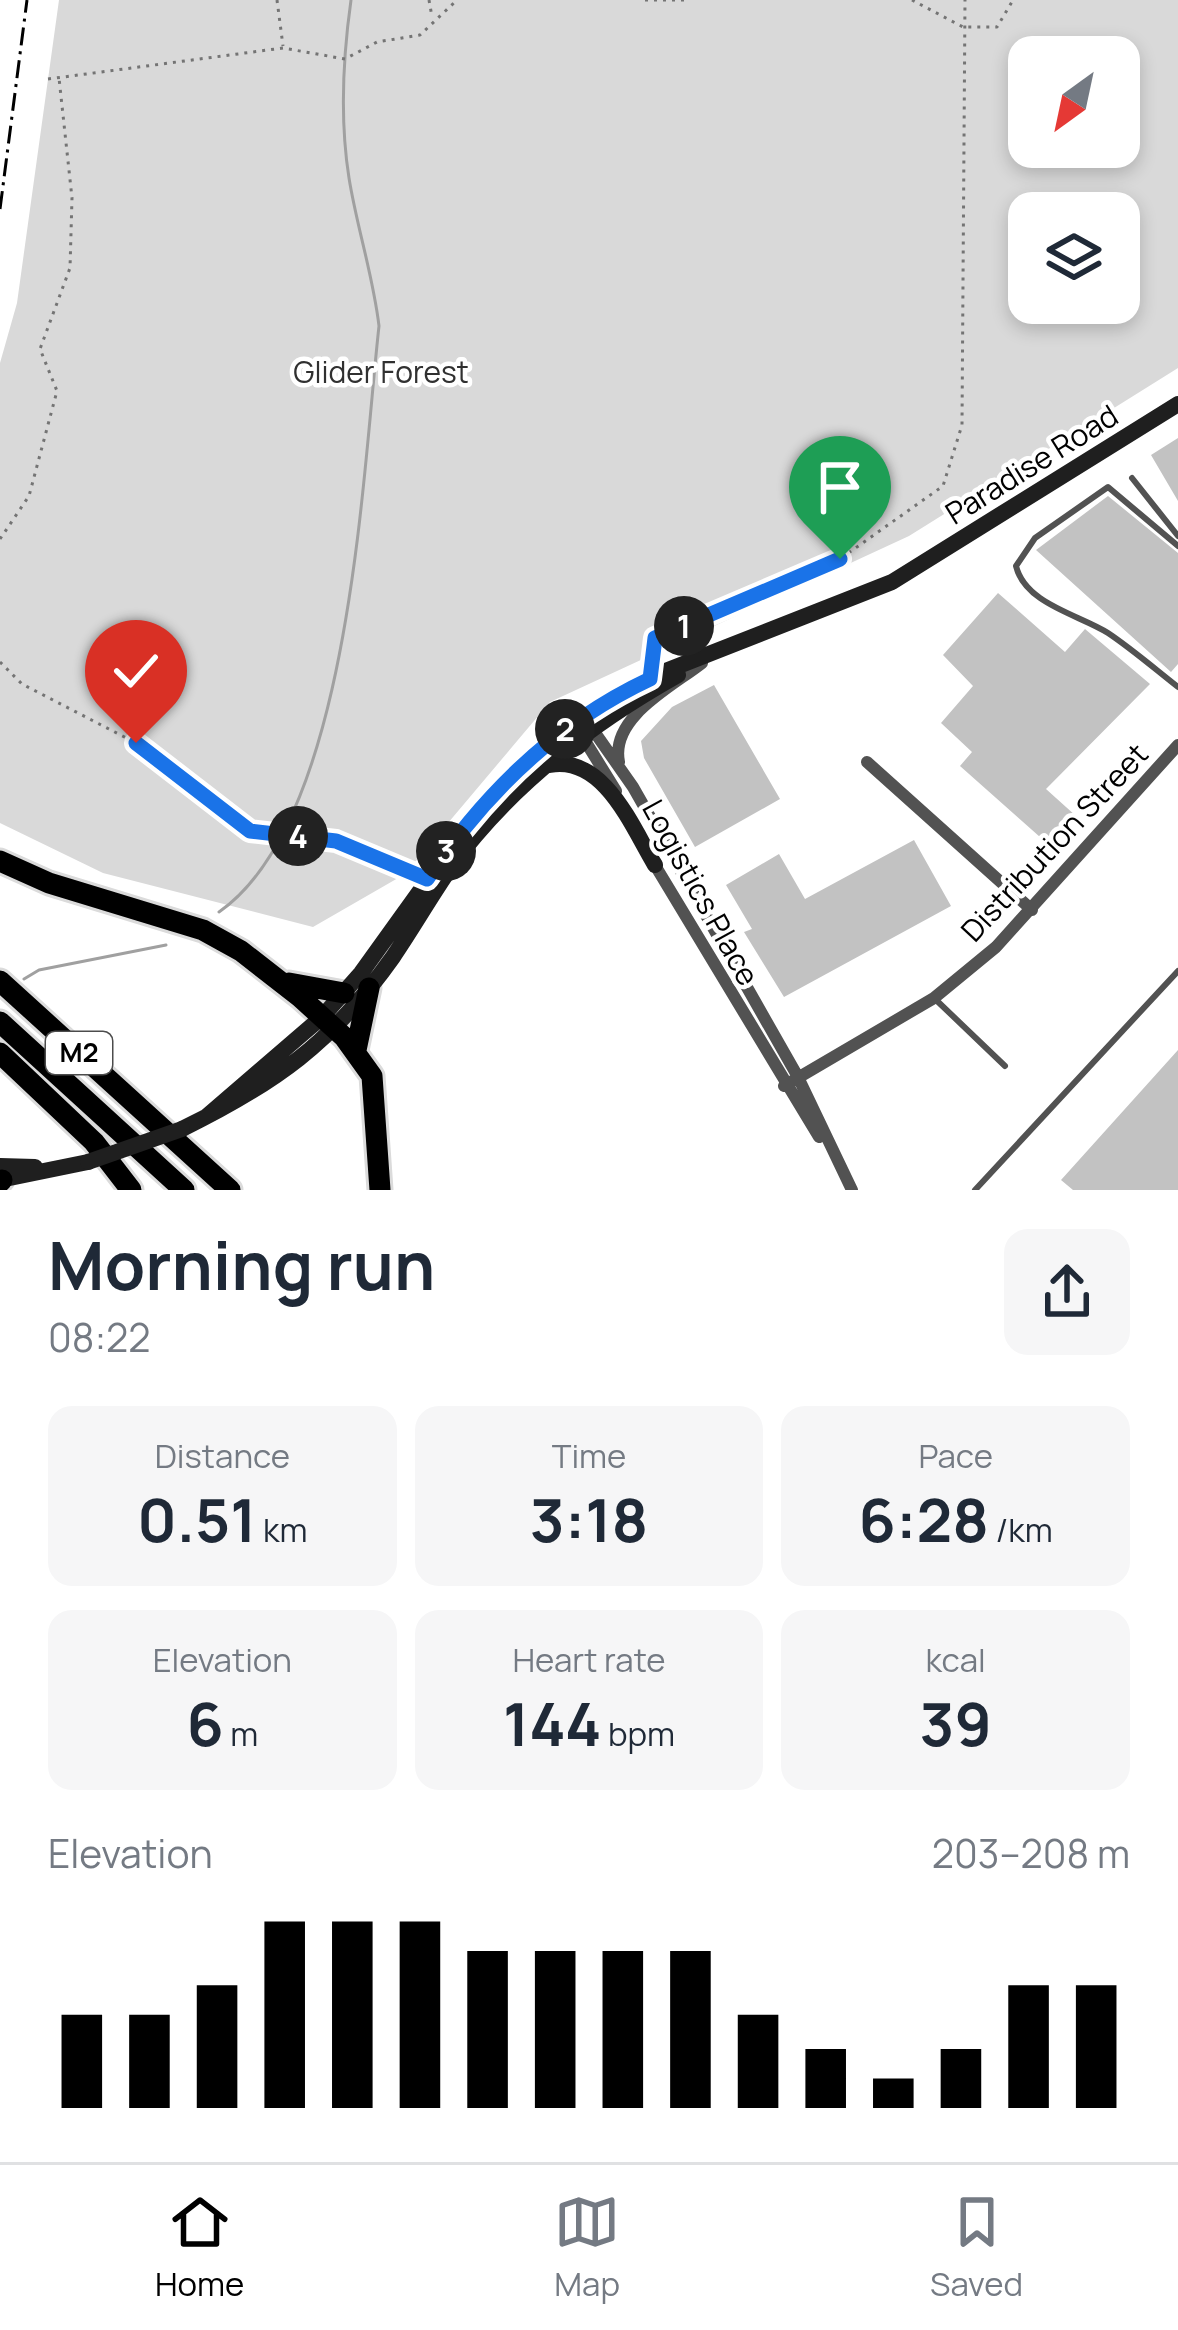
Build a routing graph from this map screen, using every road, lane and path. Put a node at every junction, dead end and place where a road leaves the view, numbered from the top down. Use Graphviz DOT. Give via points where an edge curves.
graph roads {
  1 [pos="277,0"];
  2 [pos="429,0"];
  3 [pos="457,0"];
  4 [pos="646,0"];
  5 [pos="688,0"];
  6 [pos="912,0"];
  7 [pos="965,0"];
  8 [pos="1013,0"];
  9 [pos="433,19"];
  10 [pos="963,27"];
  11 [pos="283,48"];
  12 [pos="58,78"];
  13 [pos="48,80"];
  14 [pos="1178,404"];
  15 [pos="1132,478"];
  16 [pos="1178,536"];
  17 [pos="0,539"];
  18 [pos="1178,546"];
  19 [pos="782,626"];
  20 [pos="0,662"];
  21 [pos="703,663"];
  22 [pos="650,679"];
  23 [pos="1178,686"];
  24 [pos="584,727"];
  25 [pos="1178,745"];
  26 [pos="867,762"];
  27 [pos="546,766"];
  28 [pos="622,770"];
  29 [pos="644,807"];
  30 [pos="0,861"];
  31 [pos="655,865"];
  32 [pos="427,879"];
  33 [pos="1032,910"];
  34 [pos="1178,971"];
  35 [pos="0,981"];
  36 [pos="282,982"];
  37 [pos="369,988"];
  38 [pos="344,993"];
  39 [pos="934,998"];
  40 [pos="0,1022"];
  41 [pos="328,1022"];
  42 [pos="356,1050"];
  43 [pos="0,1053"];
  44 [pos="1005,1066"];
  45 [pos="799,1077"];
  46 [pos="784,1086"];
  47 [pos="831,1152"];
  48 [pos="0,1177"];
  49 [pos="131,1190"];
  50 [pos="184,1190"];
  51 [pos="230,1190"];
  52 [pos="380,1190"];
  53 [pos="852,1190"];
  54 [pos="979,1190"];
  1 -- 11 [label="path"];
  2 -- 9 [label="path"];
  3 -- 9 [label="path"];
  4 -- 5 [label="path"];
  6 -- 10 [label="path"];
  7 -- 10 [label="path"];
  8 -- 10 [label="path" via="997,27"];
  9 -- 11 [label="path" via="420,35 345,58"];
  10 -- 22 [label="path" via="962,425 943,486 840,559 655,638"];
  11 -- 12 [label="path"];
  12 -- 13 [label="path"];
  12 -- 17 [label="path" via="72,198 70,268 40,350 57,391 29,496"];
  14 -- 19 [label="street, Paradise Road" via="892,583"];
  15 -- 16 [label="lane"];
  18 -- 23 [label="lane" via="1108,487 1035,538 1016,566 1020,579 1069,617 1107,632"];
  19 -- 21 [label="street, Paradise Road"];
  19 -- 22 [label="street, Paradise Road"];
  20 -- 32 [label="path" via="22,684 191,780 250,831 336,841"];
  21 -- 24 [label="street, Paradise Road"];
  21 -- 28 [label="street" via="634,718 618,745"];
  22 -- 24 [label="street, Paradise Road"];
  24 -- 27 [label="street, Paradise Road"];
  24 -- 28 [label="street, Logistics Place"];
  24 -- 31 [label="street, Logistics Place"];
  24 -- 32 [label="street, Paradise Road" via="484,802"];
  25 -- 33 [label="street, Distribution Street"];
  26 -- 33 [label="street"];
  27 -- 31 [label="street" via="572,764 602,784"];
  27 -- 37 [label="street, Paradise Road" via="461,854"];
  28 -- 29 [label="street, Logistics Place"];
  29 -- 45 [label="street, Logistics Place"];
  29 -- 46 [label="lane, Logistics Place" via="784,1065"];
  30 -- 36 [label="highway" via="203,930"];
  31 -- 46 [label="street, Logistics Place"];
  32 -- 38 [label="street, Paradise Road"];
  33 -- 39 [label="street, Distribution Street"];
  34 -- 54 [label="lane"];
  35 -- 51 [label="highway, M2"];
  36 -- 38 [label="highway"];
  36 -- 41 [label="highway"];
  37 -- 41 [label="street, Paradise Road"];
  37 -- 42 [label="highway"];
  38 -- 41 [label="street, Paradise Road"];
  39 -- 44 [label="lane"];
  39 -- 45 [label="street, Distribution Street"];
  40 -- 50 [label="highway, M2"];
  41 -- 42 [label="highway"];
  41 -- 48 [label="street, Paradise Road, bridge" via="182,1129 88,1162"];
  42 -- 52 [label="highway" via="375,1088"];
  43 -- 49 [label="highway" via="94,1142"];
  45 -- 46 [label="street, Distribution Street"];
  45 -- 47 [label="street, Logistics Place"];
  46 -- 47 [label="street, Logistics Place"];
  47 -- 53 [label="street, Logistics Place"];
}
